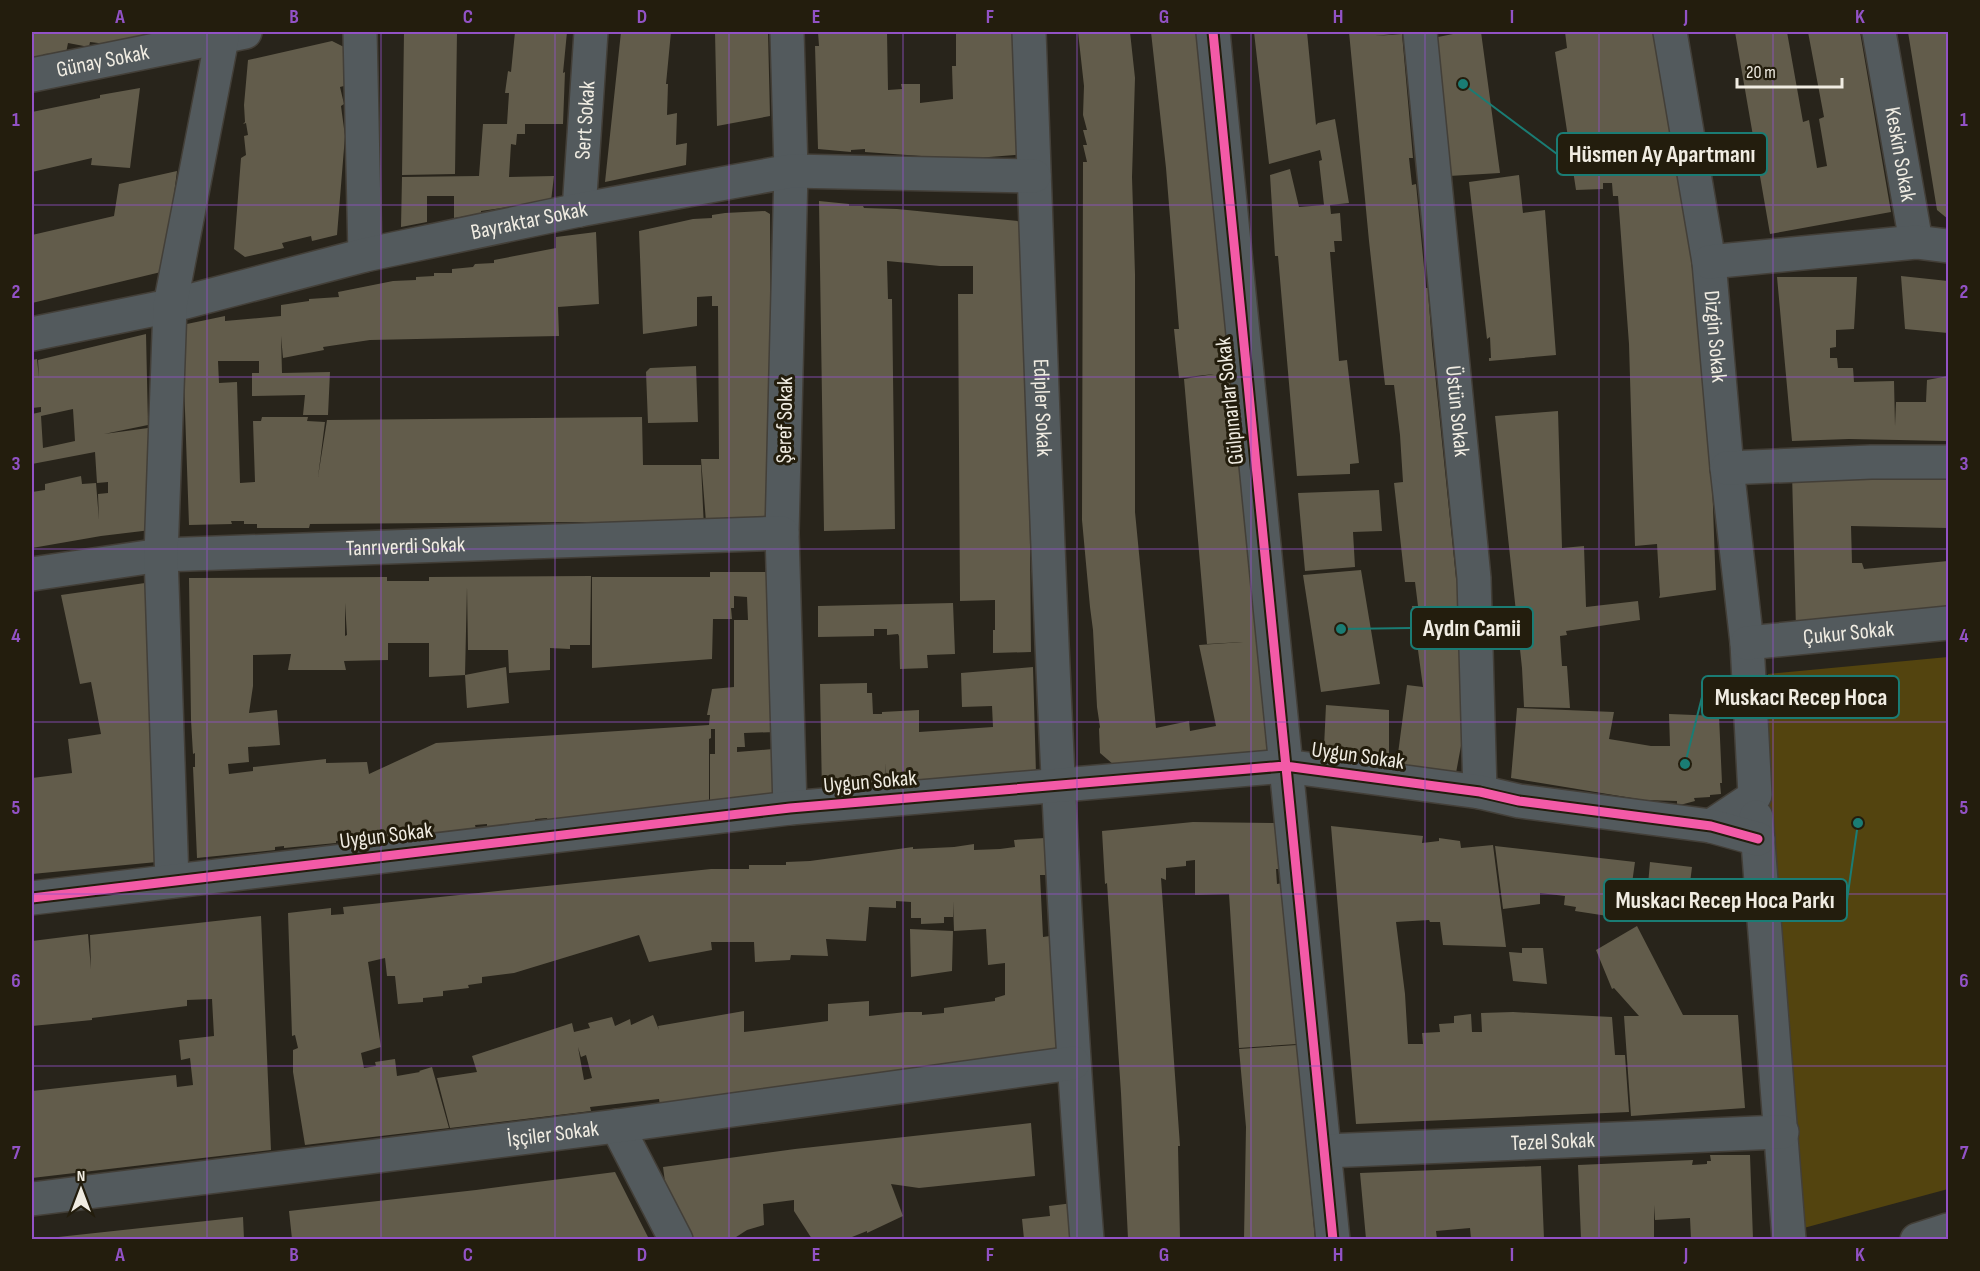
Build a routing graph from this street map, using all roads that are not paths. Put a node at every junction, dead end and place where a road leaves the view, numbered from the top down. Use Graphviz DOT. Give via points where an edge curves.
graph roads {
  1 [pos="360,32"];
  2 [pos="591,32"];
  3 [pos="787,32"];
  4 [pos="1029,32"];
  5 [pos="1214,32"];
  6 [pos="1420,32"];
  7 [pos="1670,32"];
  8 [pos="1879,32"];
  9 [pos="233,34"];
  10 [pos="32,75"];
  11 [pos="791,171"];
  12 [pos="1034,176"];
  13 [pos="579,210"];
  14 [pos="1916,242"];
  15 [pos="1948,246"];
  16 [pos="365,255"];
  17 [pos="1709,261"];
  18 [pos="170,306"];
  19 [pos="32,334"];
  20 [pos="1948,462"];
  21 [pos="1727,468"];
  22 [pos="782,533"];
  23 [pos="161,555"];
  24 [pos="32,574"];
  25 [pos="1948,623"];
  26 [pos="1748,643"];
  27 [pos="1285,766"];
  28 [pos="1058,786"];
  29 [pos="1480,792"];
  30 [pos="1755,795"];
  31 [pos="790,808"];
  32 [pos="1711,826"];
  33 [pos="1758,839"];
  34 [pos="172,881"];
  35 [pos="32,898"];
  36 [pos="1073,1063"];
  37 [pos="616,1126"];
  38 [pos="1782,1132"];
  39 [pos="1325,1150"];
  40 [pos="32,1199"];
  41 [pos="1948,1230"];
  42 [pos="676,1239"];
  43 [pos="1087,1239"];
  44 [pos="1333,1239"];
  45 [pos="1789,1239"];
  46 [pos="1917,1239"];
  1 -- 16 [label="street"];
  2 -- 13 [label="street, Sert Sokak"];
  3 -- 11 [label="street, Şeref Sokak"];
  4 -- 12 [label="street, Edipler Sokak"];
  5 -- 27 [label="street, Gülpınarlar Sokak"];
  6 -- 29 [label="street, Üstün Sokak" via="1474,578"];
  7 -- 17 [label="street, Dizgin Sokak"];
  8 -- 14 [label="street, Keskin Sokak"];
  9 -- 10 [label="street, Günay Sokak"];
  9 -- 18 [label="street"];
  11 -- 12 [label="street, Bayraktar Sokak"];
  11 -- 13 [label="street, Bayraktar Sokak"];
  11 -- 22 [label="street, Şeref Sokak"];
  12 -- 28 [label="street, Edipler Sokak"];
  13 -- 16 [label="street, Bayraktar Sokak"];
  14 -- 15 [label="street"];
  14 -- 17 [label="street"];
  16 -- 18 [label="street, Bayraktar Sokak"];
  17 -- 21 [label="street, Dizgin Sokak"];
  18 -- 19 [label="street, Bayraktar Sokak"];
  18 -- 23 [label="street"];
  20 -- 21 [label="street"];
  21 -- 26 [label="street, Dizgin Sokak"];
  22 -- 23 [label="street, Tanrıverdi Sokak"];
  22 -- 31 [label="street, Şeref Sokak"];
  23 -- 24 [label="street, Tanrıverdi Sokak"];
  23 -- 34 [label="street"];
  25 -- 26 [label="street, Çukur Sokak"];
  26 -- 30 [label="street, Dizgin Sokak"];
  27 -- 28 [label="street, Uygun Sokak"];
  27 -- 29 [label="street, Uygun Sokak"];
  27 -- 39 [label="street, Gülpınarlar Sokak"];
  28 -- 31 [label="street, Uygun Sokak"];
  28 -- 36 [label="street, Edipler Sokak"];
  29 -- 32 [label="street, Uygun Sokak" via="1519,801"];
  30 -- 32 [label="street"];
  30 -- 33 [label="street, Dizgin Sokak"];
  31 -- 34 [label="street, Uygun Sokak"];
  32 -- 33 [label="street, Uygun Sokak"];
  33 -- 38 [label="street, Dizgin Sokak"];
  34 -- 35 [label="street, Uygun Sokak"];
  36 -- 37 [label="street, İşçiler Sokak"];
  36 -- 43 [label="street, Edipler Sokak"];
  37 -- 40 [label="street, İşçiler Sokak"];
  37 -- 42 [label="street"];
  38 -- 39 [label="street, Tezel Sokak"];
  38 -- 45 [label="street"];
  39 -- 44 [label="street, Gülpınarlar Sokak"];
  41 -- 46 [label="street"];
}
